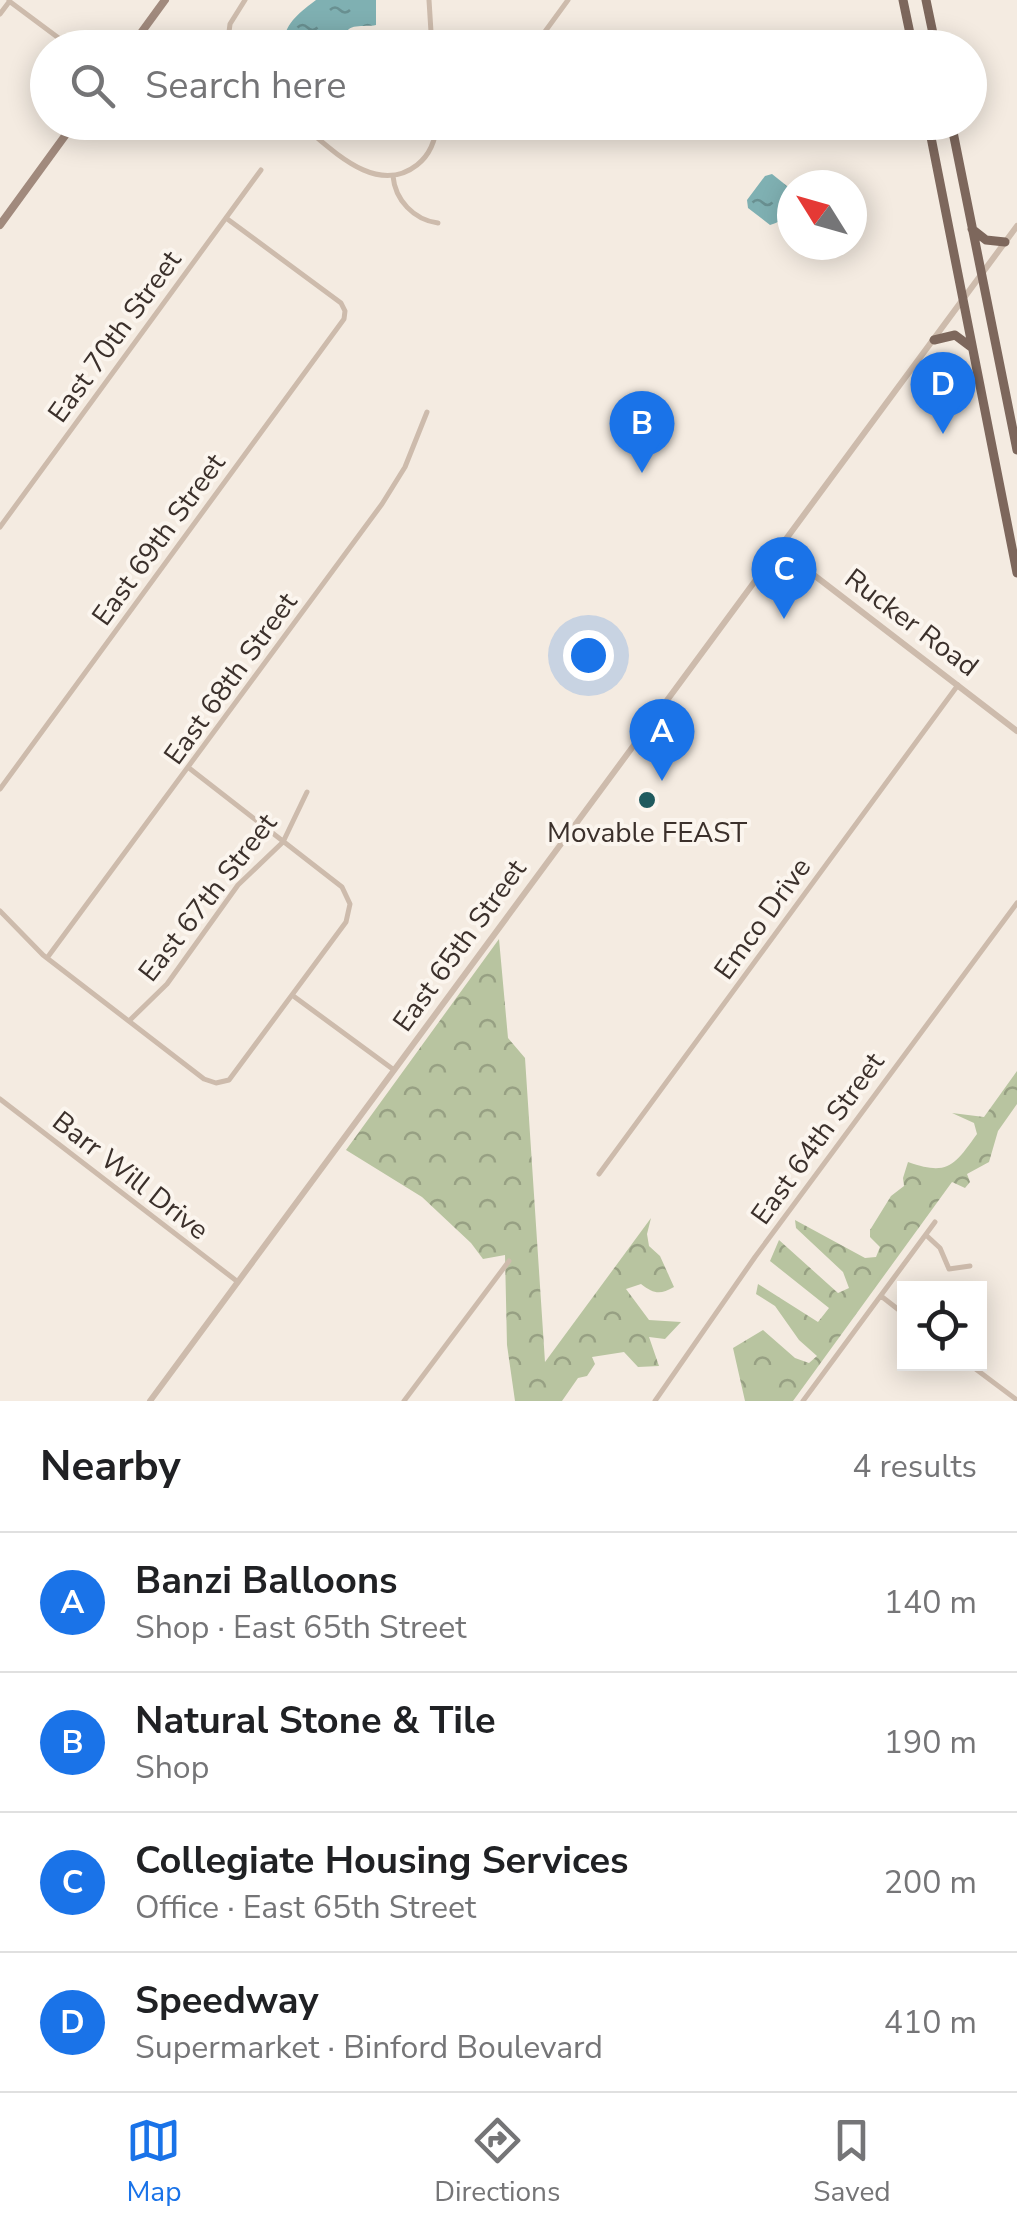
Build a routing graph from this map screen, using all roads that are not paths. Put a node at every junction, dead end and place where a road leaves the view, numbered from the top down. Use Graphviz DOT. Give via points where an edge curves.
graph roads {
  1 [pos="165,0"];
  2 [pos="245,0"];
  3 [pos="430,0"];
  4 [pos="568,0"];
  5 [pos="903,0"];
  6 [pos="926,0"];
  7 [pos="10,1"];
  8 [pos="0,14"];
  9 [pos="48,30"];
  10 [pos="143,30"];
  11 [pos="229,30"];
  12 [pos="431,30"];
  13 [pos="547,30"];
  14 [pos="909,30"];
  15 [pos="932,30"];
  16 [pos="62,140"];
  17 [pos="322,140"];
  18 [pos="434,140"];
  19 [pos="932,140"];
  20 [pos="955,140"];
  21 [pos="260,170"];
  22 [pos="392,176"];
  23 [pos="226,218"];
  24 [pos="438,224"];
  25 [pos="0,225"];
  26 [pos="1017,226"];
  27 [pos="972,228"];
  28 [pos="1006,242"];
  29 [pos="981,274"];
  30 [pos="963,301"];
  31 [pos="934,340"];
  32 [pos="972,348"];
  33 [pos="427,412"];
  34 [pos="1017,450"];
  35 [pos="0,526"];
  36 [pos="779,549"];
  37 [pos="1017,573"];
  38 [pos="958,685"];
  39 [pos="1017,731"];
  40 [pos="188,768"];
  41 [pos="0,789"];
  42 [pos="307,792"];
  43 [pos="283,842"];
  44 [pos="1017,903"];
  45 [pos="0,910"];
  46 [pos="47,958"];
  47 [pos="292,995"];
  48 [pos="129,1021"];
  49 [pos="394,1070"];
  50 [pos="0,1099"];
  51 [pos="598,1174"];
  52 [pos="935,1222"];
  53 [pos="926,1235"];
  54 [pos="508,1261"];
  55 [pos="970,1266"];
  56 [pos="238,1282"];
  57 [pos="881,1296"];
  58 [pos="897,1309"];
  59 [pos="978,1371"];
  60 [pos="1017,1400"];
  61 [pos="150,1401"];
  62 [pos="404,1401"];
  63 [pos="655,1401"];
  64 [pos="803,1401"];
  1 -- 10 [label="main road"];
  2 -- 11 [label="street"];
  3 -- 12 [label="street"];
  4 -- 13 [label="street"];
  5 -- 14 [label="main road"];
  6 -- 15 [label="main road"];
  7 -- 8 [label="street"];
  7 -- 9 [label="street"];
  16 -- 25 [label="main road"];
  17 -- 22 [label="street" via="362,170"];
  18 -- 22 [label="street" via="428,154"];
  19 -- 30 [label="main road"];
  20 -- 27 [label="main road"];
  21 -- 23 [label="street, East 70th Street"];
  22 -- 24 [label="street" via="404,205"];
  23 -- 35 [label="street, East 70th Street"];
  23 -- 41 [label="street, East 69th Street" via="342,303 344,319"];
  26 -- 28 [label="street, East 65th Street"];
  27 -- 28 [label="main road" via="989,241"];
  27 -- 29 [label="main road"];
  28 -- 29 [label="street, East 65th Street"];
  29 -- 30 [label="street, East 65th Street"];
  29 -- 34 [label="main road"];
  30 -- 31 [label="street, East 65th Street"];
  30 -- 32 [label="main road"];
  31 -- 32 [label="main road" via="954,335"];
  31 -- 36 [label="street, East 65th Street"];
  32 -- 37 [label="main road"];
  33 -- 40 [label="street, East 68th Street" via="382,504"];
  36 -- 38 [label="street, Rucker Road"];
  36 -- 49 [label="street, East 65th Street"];
  38 -- 39 [label="street, Rucker Road"];
  38 -- 51 [label="street, Emco Drive"];
  40 -- 43 [label="street"];
  40 -- 46 [label="street, East 68th Street"];
  42 -- 43 [label="street, East 67th Street"];
  43 -- 47 [label="street" via="342,887 350,904 346,922"];
  43 -- 48 [label="street, East 67th Street" via="238,885 167,984"];
  44 -- 63 [label="street, East 64th Street"];
  45 -- 46 [label="street"];
  46 -- 48 [label="street"];
  47 -- 48 [label="street" via="232,1078 218,1084"];
  47 -- 49 [label="street"];
  49 -- 56 [label="street, East 65th Street"];
  50 -- 56 [label="street, Barr Will Drive"];
  52 -- 53 [label="street"];
  53 -- 55 [label="street" via="949,1269"];
  53 -- 57 [label="street"];
  54 -- 62 [label="street"];
  56 -- 61 [label="street, East 65th Street"];
  57 -- 58 [label="street"];
  57 -- 64 [label="street"];
  59 -- 60 [label="street"];
}
